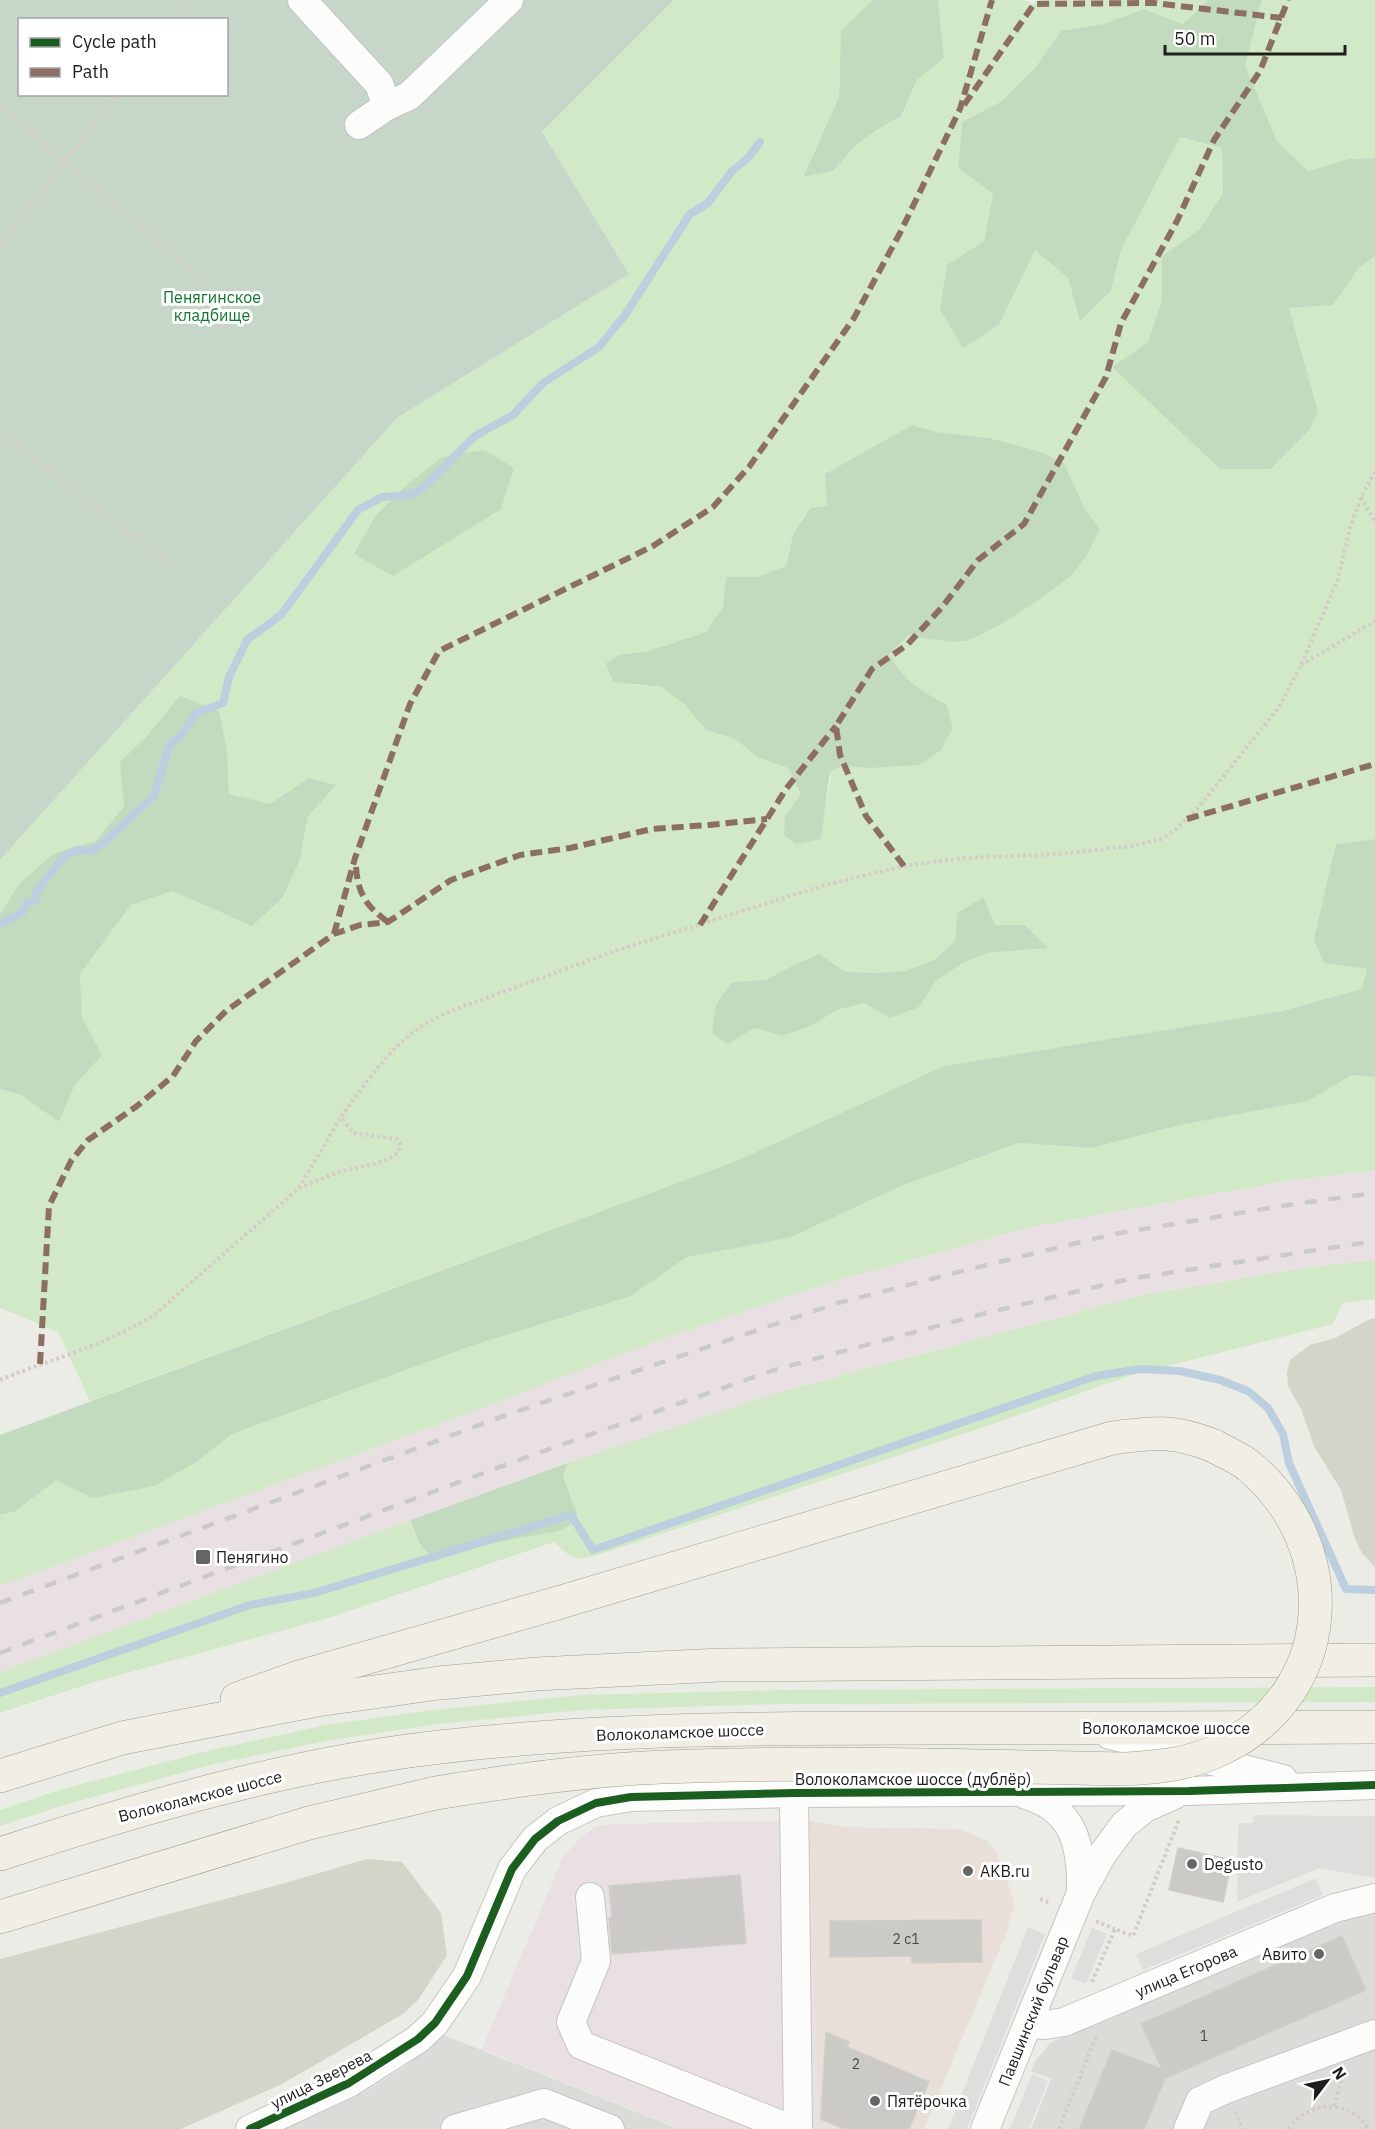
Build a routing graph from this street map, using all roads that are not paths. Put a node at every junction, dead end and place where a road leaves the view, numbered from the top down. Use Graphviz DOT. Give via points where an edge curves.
graph roads {
  1 [pos="302,0"];
  2 [pos="509,0"];
  3 [pos="387,106"];
  4 [pos="359,125"];
  5 [pos="1375,1660"];
  6 [pos="1375,1727"];
  7 [pos="1084,1728"];
  8 [pos="122,1738"];
  9 [pos="0,1776"];
  10 [pos="1375,1785"];
  11 [pos="1317,1788"];
  12 [pos="1189,1791"];
  13 [pos="1016,1792"];
  14 [pos="794,1794"];
  15 [pos="0,1854"];
  16 [pos="590,1897"];
  17 [pos="1375,1898"];
  18 [pos="497,1901"];
  19 [pos="1086,1906"];
  20 [pos="0,1917"];
  21 [pos="1029,2024"];
  22 [pos="1375,2034"];
  23 [pos="253,2128"];
  24 [pos="455,2129"];
  25 [pos="610,2129"];
  26 [pos="791,2129"];
  27 [pos="798,2129"];
  28 [pos="985,2129"];
  29 [pos="1188,2129"];
  1 -- 3 [label="street" via="379,84"];
  2 -- 3 [label="street" via="409,96"];
  3 -- 4 [label="street"];
  5 -- 8 [label="main road" via="720,1665 536,1674 317,1700"];
  6 -- 7 [label="main road, Волоколамское шоссе"];
  7 -- 11 [label="street"];
  7 -- 15 [label="main road, Волоколамское шоссе" via="783,1729 582,1735 439,1747 219,1788"];
  8 -- 9 [label="main road"];
  8 -- 20 [label="main road, bridge" via="299,1677 1112,1438 1146,1433 1172,1433 1198,1440 1248,1465 1287,1508 1308,1549 1314,1572 1311,1641 1293,1684 1264,1720 1225,1748 1200,1758 1126,1769 872,1764 661,1767 519,1779 309,1822"];
  10 -- 11 [label="street, Волоколамское шоссе (дублёр)"];
  11 -- 12 [label="street, Волоколамское шоссе (дублёр)"];
  12 -- 13 [label="street, Волоколамское шоссе (дублёр)"];
  12 -- 19 [label="street, Павшинский бульвар" via="1144,1808 1124,1825 1102,1855"];
  13 -- 14 [label="street, Волоколамское шоссе (дублёр)"];
  13 -- 19 [label="street, Павшинский бульвар" via="1042,1800 1067,1822 1082,1862"];
  14 -- 18 [label="street, Волоколамское шоссе (дублёр)" via="631,1797 596,1803 558,1821 535,1839 512,1869"];
  14 -- 27 [label="street"];
  16 -- 26 [label="street" via="596,1961 571,2022 581,2044"];
  17 -- 21 [label="street, улица Егорова" via="1335,1908 1064,2022"];
  18 -- 23 [label="street, улица Зверева" via="467,1976 435,2023 418,2039 349,2083"];
  19 -- 21 [label="street, Павшинский бульвар"];
  21 -- 28 [label="street, Павшинский бульвар"];
  22 -- 29 [label="street" via="1200,2101"];
  24 -- 25 [label="street" via="544,2103"];
}
